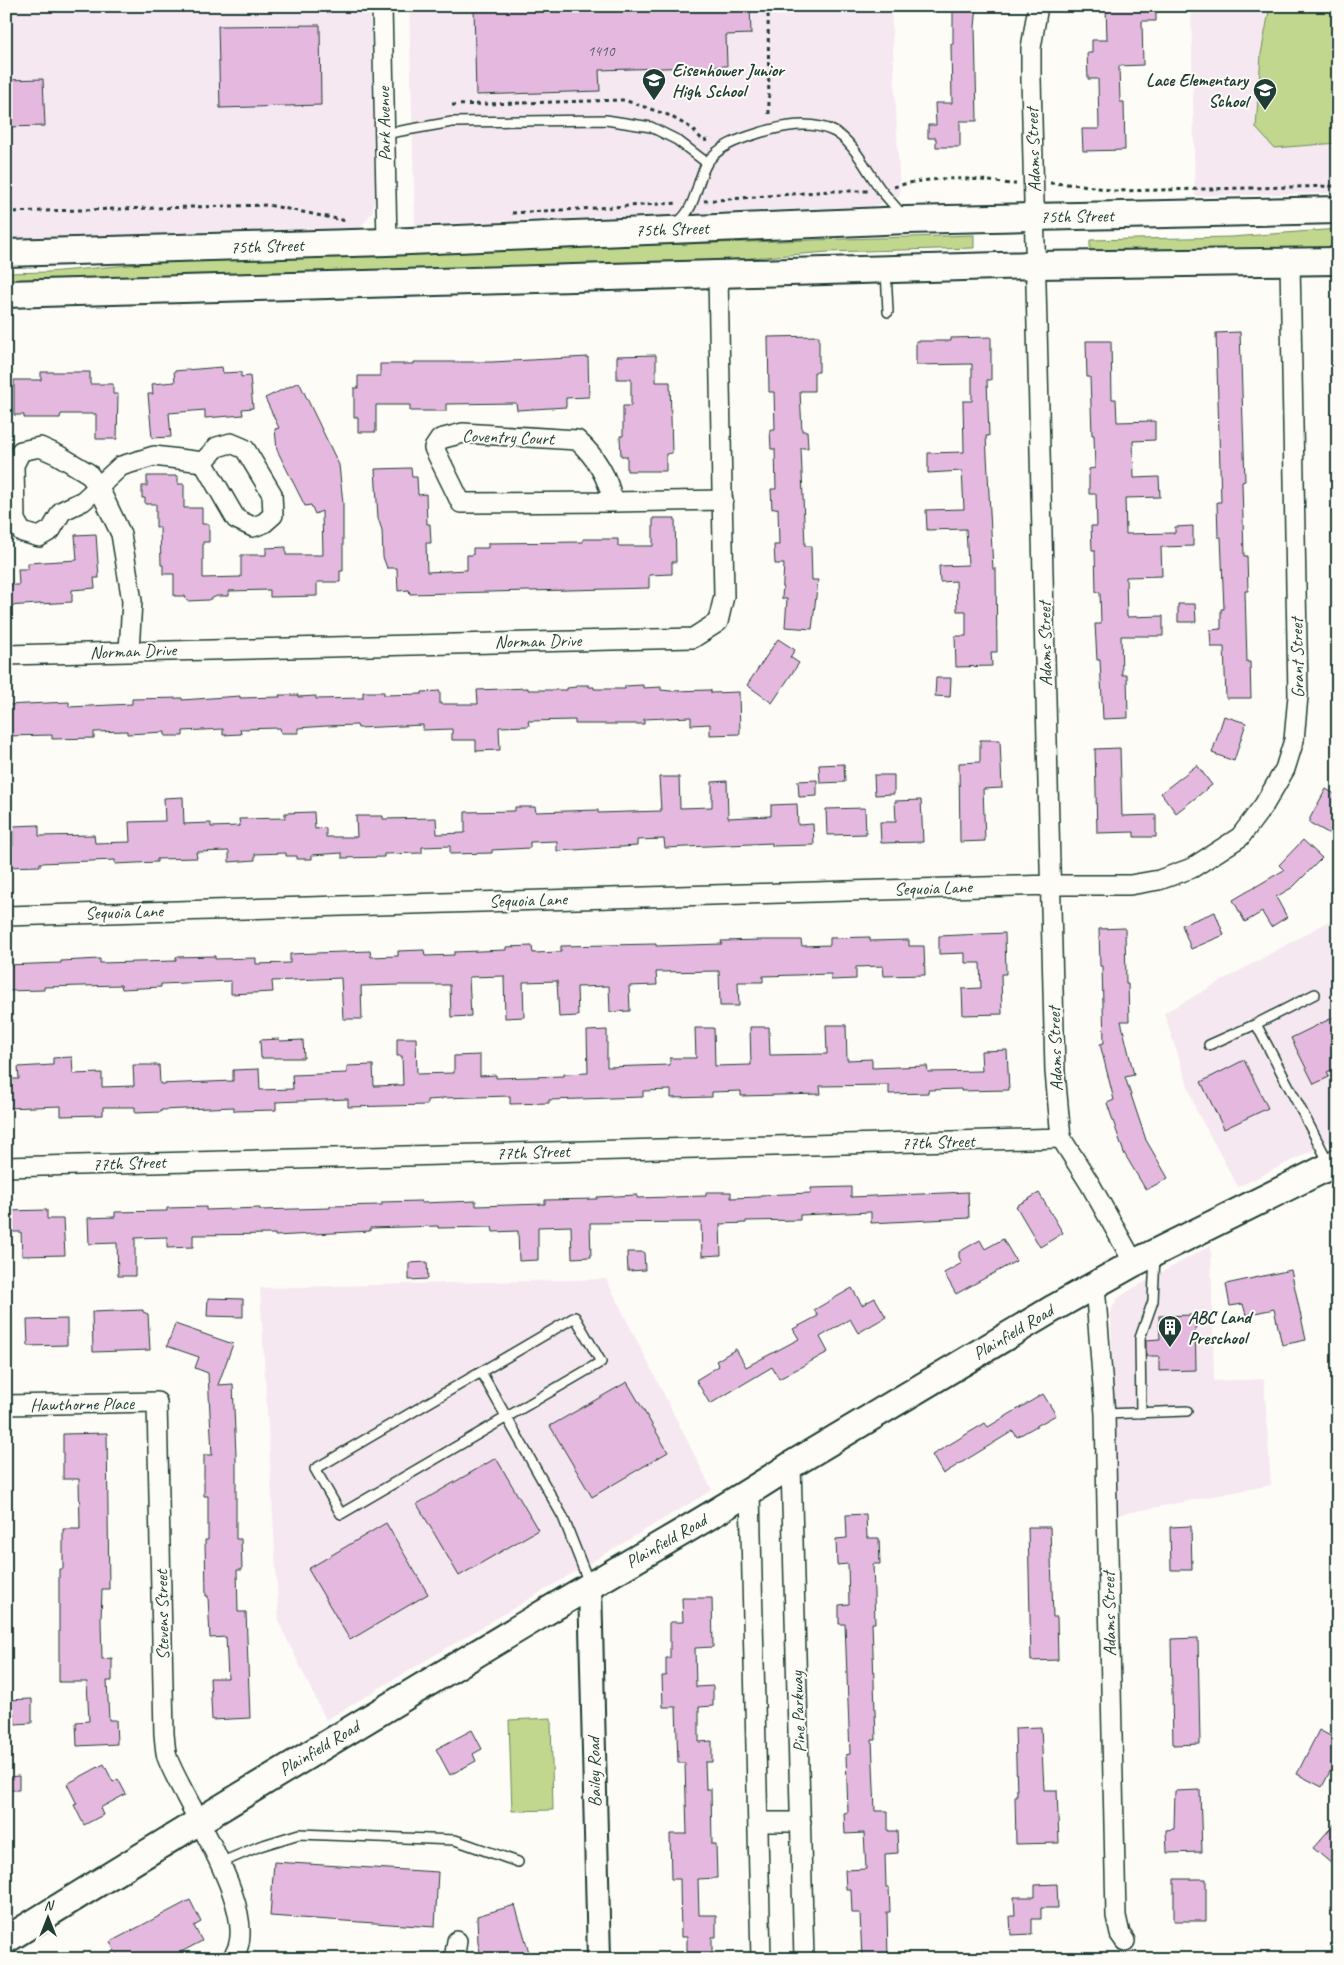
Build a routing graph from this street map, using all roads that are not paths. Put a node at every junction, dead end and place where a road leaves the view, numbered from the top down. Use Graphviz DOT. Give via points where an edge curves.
graph roads {
  1 [pos="382,6"];
  2 [pos="1038,6"];
  3 [pos="384,134"];
  4 [pos="707,163"];
  5 [pos="1338,210"];
  6 [pos="1035,217"];
  7 [pos="907,220"];
  8 [pos="667,230"];
  9 [pos="387,242"];
  10 [pos="6,253"];
  11 [pos="1338,261"];
  12 [pos="1290,262"];
  13 [pos="1036,266"];
  14 [pos="886,270"];
  15 [pos="718,275"];
  16 [pos="6,294"];
  17 [pos="888,312"];
  18 [pos="203,462"];
  19 [pos="98,486"];
  20 [pos="723,500"];
  21 [pos="613,502"];
  22 [pos="129,651"];
  23 [pos="6,656"];
  24 [pos="1051,884"];
  25 [pos="6,916"];
  26 [pos="1315,994"];
  27 [pos="1256,1024"];
  28 [pos="1209,1045"];
  29 [pos="1060,1138"];
  30 [pos="1334,1164"];
  31 [pos="6,1167"];
  32 [pos="1144,1258"];
  33 [pos="1095,1285"];
  34 [pos="481,1372"];
  35 [pos="158,1402"];
  36 [pos="6,1405"];
  37 [pos="1187,1411"];
  38 [pos="1141,1413"];
  39 [pos="1105,1414"];
  40 [pos="507,1417"];
  41 [pos="791,1465"];
  42 [pos="750,1492"];
  43 [pos="590,1585"];
  44 [pos="198,1821"];
  45 [pos="758,1822"];
  46 [pos="801,1822"];
  47 [pos="518,1862"];
  48 [pos="220,1863"];
  49 [pos="6,1940"];
  50 [pos="1125,1941"];
  51 [pos="231,1959"];
  52 [pos="599,1959"];
  53 [pos="760,1959"];
  54 [pos="804,1959"];
  1 -- 3 [label="street, Park Avenue"];
  2 -- 6 [label="street, Adams Street" via="1030,78"];
  3 -- 4 [label="lane" via="452,122 606,120 651,127 677,140"];
  3 -- 9 [label="street, Park Avenue"];
  4 -- 7 [label="lane" via="720,148 743,138 781,127 817,125 835,132 848,143"];
  4 -- 8 [label="lane" via="682,219"];
  5 -- 6 [label="main road, 75th Street"];
  6 -- 7 [label="main road, 75th Street"];
  6 -- 13 [label="street, Adams Street"];
  7 -- 8 [label="main road, 75th Street"];
  8 -- 9 [label="main road, 75th Street"];
  9 -- 10 [label="main road, 75th Street"];
  11 -- 12 [label="main road"];
  12 -- 13 [label="main road"];
  12 -- 24 [label="street, Grant Street" via="1298,696 1294,740 1285,769 1264,806 1240,837 1192,868 1159,880 1130,885"];
  13 -- 14 [label="main road"];
  13 -- 24 [label="street, Adams Street"];
  14 -- 15 [label="main road"];
  14 -- 17 [label="lane"];
  15 -- 16 [label="main road"];
  15 -- 20 [label="street, Norman Drive"];
  18 -- 19 [label="street" via="154,456 121,466"];
  19 -- 19 [label="street" via="88,473 58,455 40,447 21,451 14,464 15,520 22,532 39,537 52,530 62,511 83,501"];
  19 -- 22 [label="street" via="121,534 132,601"];
  20 -- 21 [label="street, Coventry Court"];
  20 -- 22 [label="street, Norman Drive" via="724,596 718,622 693,638"];
  21 -- 21 [label="street, Coventry Court" via="461,503 434,448 440,439 463,433 577,440 600,467 610,486"];
  22 -- 23 [label="street, Norman Drive"];
  24 -- 25 [label="street, Sequoia Lane"];
  24 -- 29 [label="street, Adams Street" via="1055,1072"];
  26 -- 27 [label="lane"];
  27 -- 28 [label="lane"];
  27 -- 30 [label="lane"];
  29 -- 31 [label="street, 77th Street"];
  29 -- 32 [label="street, Adams Street"];
  30 -- 32 [label="main road, Plainfield Road"];
  32 -- 33 [label="main road, Plainfield Road"];
  32 -- 38 [label="lane" via="1152,1301 1140,1338"];
  33 -- 39 [label="street, Adams Street"];
  33 -- 41 [label="main road, Plainfield Road"];
  34 -- 40 [label="lane"];
  34 -- 40 [label="lane" via="575,1318 601,1362"];
  34 -- 40 [label="lane" via="314,1469 341,1514"];
  35 -- 36 [label="street, Hawthorne Place"];
  35 -- 44 [label="street, Stevens Street" via="164,1734 167,1756"];
  37 -- 38 [label="lane"];
  38 -- 39 [label="lane"];
  39 -- 50 [label="street, Adams Street" via="1116,1916"];
  40 -- 43 [label="lane" via="563,1517"];
  41 -- 42 [label="main road, Plainfield Road"];
  41 -- 46 [label="street, Pine Parkway"];
  42 -- 43 [label="main road, Plainfield Road"];
  42 -- 45 [label="street"];
  43 -- 44 [label="main road, Plainfield Road"];
  43 -- 52 [label="street, Bailey Road"];
  44 -- 48 [label="street, Stevens Street"];
  44 -- 49 [label="main road, Plainfield Road"];
  45 -- 46 [label="street"];
  45 -- 53 [label="street"];
  46 -- 54 [label="street, Pine Parkway"];
  47 -- 48 [label="lane" via="455,1840 299,1834"];
  48 -- 51 [label="street, Stevens Street" via="240,1917 240,1938"];
}
